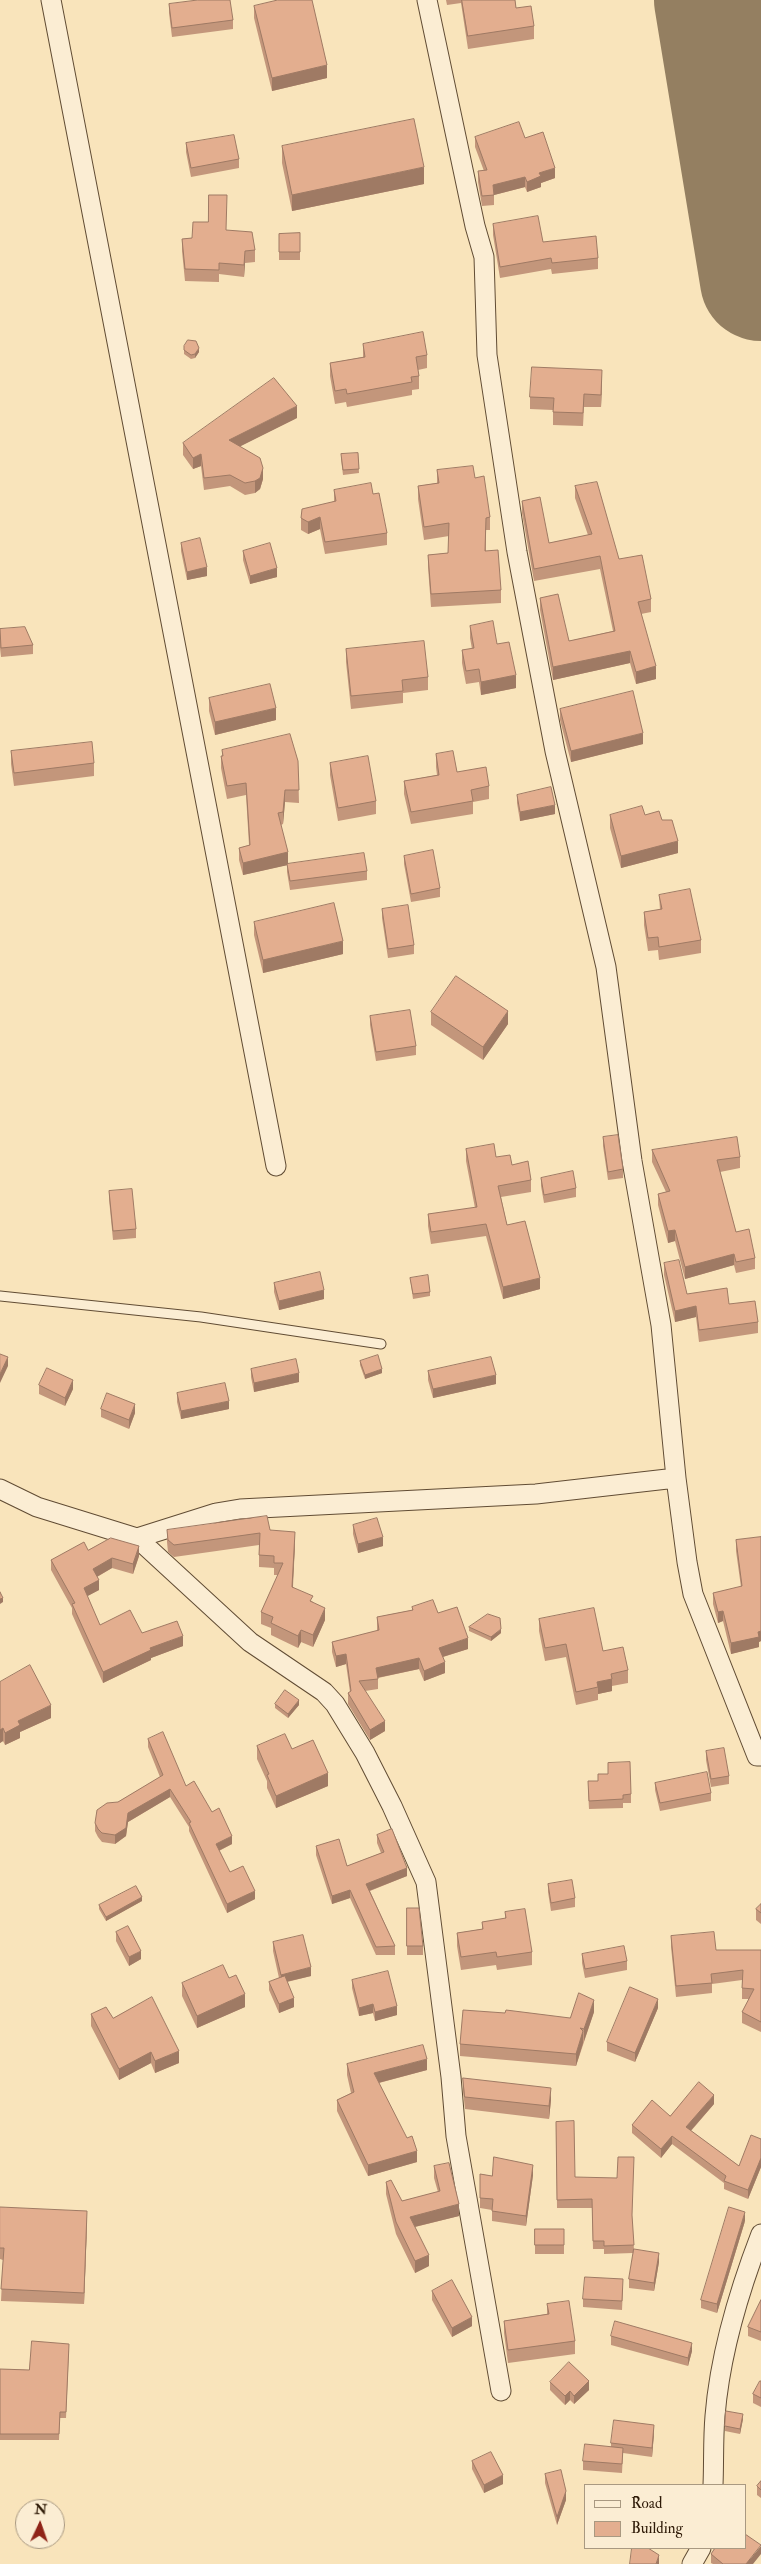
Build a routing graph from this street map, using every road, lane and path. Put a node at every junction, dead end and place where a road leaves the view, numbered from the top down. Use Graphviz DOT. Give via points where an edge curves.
graph roads {
  1 [pos="51,0"];
  2 [pos="427,0"];
  3 [pos="276,1166"];
  4 [pos="0,1296"];
  5 [pos="381,1344"];
  6 [pos="676,1478"];
  7 [pos="0,1489"];
  8 [pos="137,1538"];
  9 [pos="761,1756"];
  10 [pos="761,2234"];
  11 [pos="502,2391"];
  12 [pos="713,2484"];
  13 [pos="700,2549"];
  14 [pos="692,2564"];
  1 -- 3 [label="street"];
  2 -- 6 [label="street" via="484,257 487,355 518,562 555,751 606,967 633,1170 661,1325"];
  4 -- 5 [label="lane" via="200,1318"];
  6 -- 8 [label="street" via="536,1494 240,1509 216,1513"];
  6 -- 9 [label="street" via="694,1594 737,1710 757,1756"];
  7 -- 8 [label="street" via="37,1507"];
  8 -- 11 [label="street" via="250,1642 324,1692 336,1704 366,1753 426,1882 456,2136"];
  10 -- 12 [label="street" via="740,2291 722,2370 715,2416"];
  13 -- 14 [label="street"];
}
